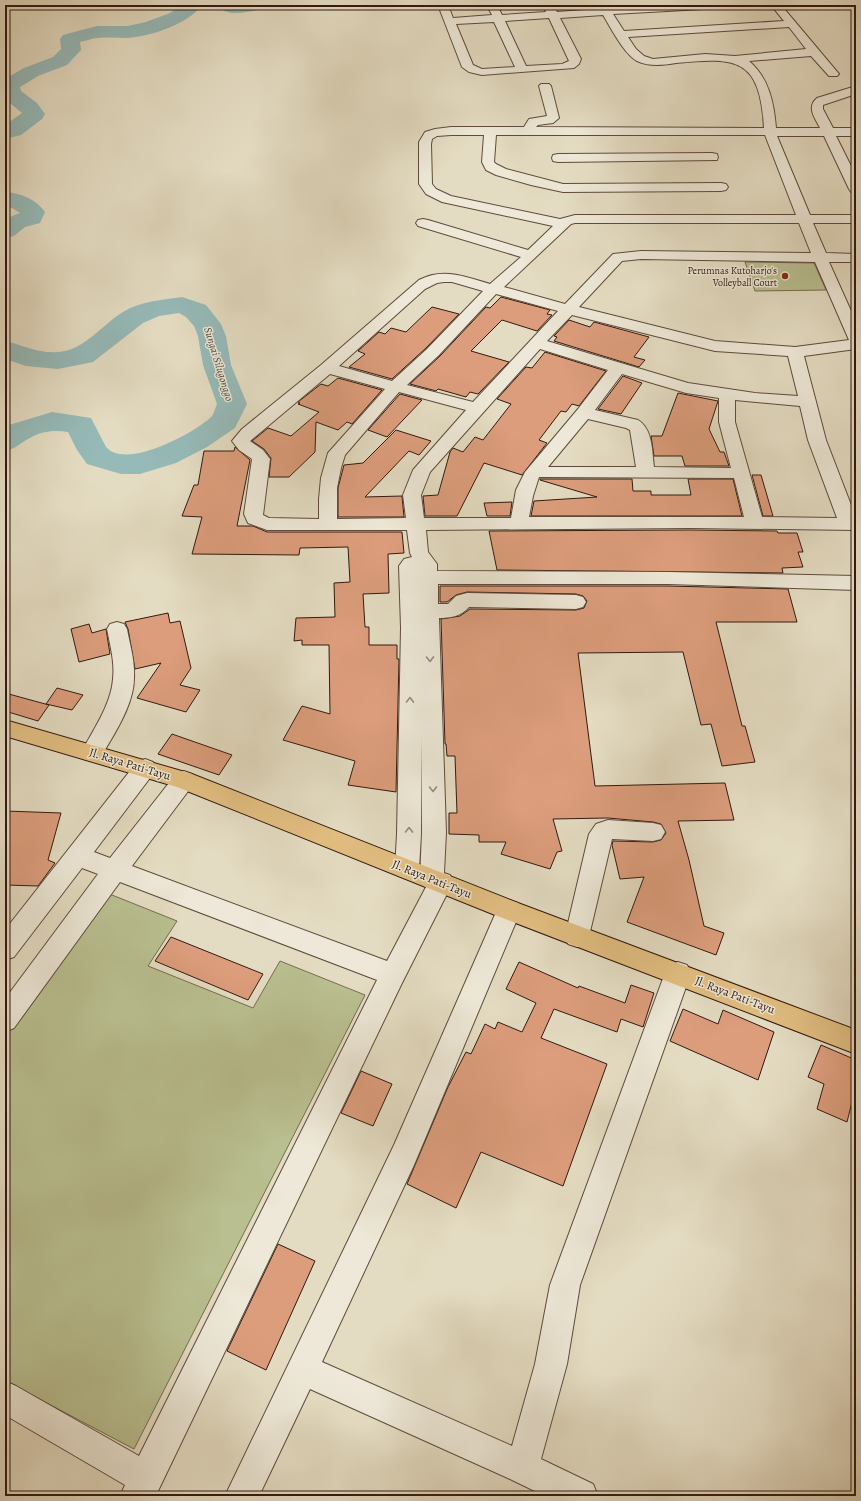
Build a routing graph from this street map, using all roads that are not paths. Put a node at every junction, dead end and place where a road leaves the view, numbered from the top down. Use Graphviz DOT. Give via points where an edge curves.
graph roads {
  1 [pos="443,5"];
  2 [pos="492,5"];
  3 [pos="721,5"];
  4 [pos="776,5"];
  5 [pos="661,7"];
  6 [pos="604,8"];
  7 [pos="551,10"];
  8 [pos="500,18"];
  9 [pos="449,21"];
  10 [pos="793,24"];
  11 [pos="620,34"];
  12 [pos="814,52"];
  13 [pos="736,59"];
  14 [pos="522,70"];
  15 [pos="833,74"];
  16 [pos="545,86"];
  17 [pos="856,90"];
  18 [pos="490,131"];
  19 [pos="529,131"];
  20 [pos="553,131"];
  21 [pos="704,132"];
  22 [pos="828,132"];
  23 [pos="856,132"];
  24 [pos="770,133"];
  25 [pos="712,157"];
  26 [pos="558,158"];
  27 [pos="722,187"];
  28 [pos="563,188"];
  29 [pos="856,189"];
  30 [pos="731,208"];
  31 [pos="806,219"];
  32 [pos="856,219"];
  33 [pos="423,223"];
  34 [pos="564,224"];
  35 [pos="531,255"];
  36 [pos="820,257"];
  37 [pos="856,258"];
  38 [pos="493,289"];
  39 [pos="570,308"];
  40 [pos="856,339"];
  41 [pos="537,343"];
  42 [pos="856,344"];
  43 [pos="795,352"];
  44 [pos="327,368"];
  45 [pos="618,368"];
  46 [pos="395,387"];
  47 [pos="727,395"];
  48 [pos="806,401"];
  49 [pos="476,408"];
  50 [pos="584,413"];
  51 [pos="534,472"];
  52 [pos="646,473"];
  53 [pos="741,473"];
  54 [pos="755,522"];
  55 [pos="519,523"];
  56 [pos="416,524"];
  57 [pos="852,524"];
  58 [pos="329,525"];
  59 [pos="419,578"];
  60 [pos="856,583"];
  61 [pos="576,602"];
  62 [pos="423,622"];
  63 [pos="118,629"];
  64 [pos="5,728"];
  65 [pos="92,753"];
  66 [pos="144,768"];
  67 [pos="184,780"];
  68 [pos="653,832"];
  69 [pos="78,856"];
  70 [pos="407,869"];
  71 [pos="114,870"];
  72 [pos="437,880"];
  73 [pos="509,910"];
  74 [pos="13,927"];
  75 [pos="577,936"];
  76 [pos="5,949"];
  77 [pos="678,973"];
  78 [pos="393,975"];
  79 [pos="5,1020"];
  80 [pos="856,1042"];
  81 [pos="302,1369"];
  82 [pos="5,1397"];
  83 [pos="522,1467"];
  84 [pos="142,1488"];
  85 [pos="242,1496"];
  86 [pos="580,1496"];
  1 -- 9 [label="street"];
  2 -- 8 [label="street"];
  3 -- 5 [label="street"];
  4 -- 10 [label="street"];
  5 -- 6 [label="street"];
  6 -- 7 [label="street"];
  6 -- 11 [label="street"];
  7 -- 8 [label="street"];
  7 -- 14 [label="street" via="575,62 570,66"];
  8 -- 9 [label="street"];
  8 -- 14 [label="street"];
  9 -- 14 [label="street" via="468,67 482,72"];
  10 -- 11 [label="street"];
  10 -- 12 [label="street"];
  11 -- 13 [label="street" via="636,55 652,62 704,58"];
  12 -- 13 [label="street"];
  12 -- 15 [label="street"];
  13 -- 24 [label="street" via="751,68 763,89 769,112"];
  16 -- 19 [label="street" via="552,118 534,122"];
  17 -- 22 [label="street" via="844,92 817,104 816,109"];
  18 -- 19 [label="street"];
  18 -- 28 [label="street" via="488,162 491,167 531,182"];
  18 -- 34 [label="street" via="442,132 428,136 425,143 426,187 430,192 447,198"];
  19 -- 20 [label="street"];
  20 -- 21 [label="street"];
  20 -- 26 [label="street"];
  21 -- 24 [label="street"];
  21 -- 25 [label="street"];
  22 -- 23 [label="street"];
  22 -- 24 [label="street"];
  22 -- 29 [label="street"];
  24 -- 31 [label="street"];
  25 -- 26 [label="street"];
  25 -- 27 [label="street"];
  26 -- 28 [label="street"];
  27 -- 28 [label="street"];
  27 -- 30 [label="street"];
  30 -- 31 [label="street"];
  30 -- 34 [label="street" via="575,219"];
  31 -- 32 [label="street"];
  31 -- 36 [label="street"];
  33 -- 35 [label="street"];
  34 -- 35 [label="street"];
  35 -- 38 [label="street"];
  36 -- 37 [label="street"];
  36 -- 39 [label="street" via="626,255 612,262"];
  36 -- 40 [label="street"];
  38 -- 39 [label="street"];
  38 -- 44 [label="street" via="453,278 443,277 427,281"];
  38 -- 46 [label="street" via="433,352"];
  39 -- 41 [label="street"];
  39 -- 43 [label="street" via="642,329 715,346"];
  41 -- 45 [label="street"];
  41 -- 49 [label="street"];
  42 -- 43 [label="street"];
  43 -- 48 [label="street"];
  44 -- 46 [label="street"];
  44 -- 58 [label="street" via="241,441 261,459 255,519 267,524"];
  45 -- 47 [label="street" via="686,388"];
  45 -- 50 [label="street"];
  46 -- 49 [label="street"];
  46 -- 58 [label="street" via="337,453 333,461 326,515"];
  47 -- 48 [label="street"];
  47 -- 53 [label="street" via="727,422"];
  48 -- 57 [label="street" via="817,440"];
  49 -- 56 [label="street" via="422,470 412,494"];
  50 -- 51 [label="street"];
  50 -- 52 [label="street" via="637,427"];
  51 -- 52 [label="street"];
  51 -- 55 [label="street" via="527,481 523,493"];
  52 -- 53 [label="street"];
  53 -- 54 [label="street"];
  54 -- 55 [label="street"];
  54 -- 57 [label="street"];
  55 -- 56 [label="street"];
  56 -- 58 [label="street"];
  56 -- 59 [label="street" via="419,553 409,566"];
  59 -- 60 [label="street" via="668,578"];
  59 -- 62 [label="street"];
  61 -- 62 [label="street" via="467,600 453,611"];
  70 -- 62 [label="street, one-way"];
  62 -- 72 [label="street, one-way"];
  63 -- 65 [label="street" via="124,679 121,695"];
  64 -- 65 [label="main road, Jl. Raya Pati-Tayu"];
  65 -- 66 [label="main road, Jl. Raya Pati-Tayu"];
  66 -- 67 [label="main road, Jl. Raya Pati-Tayu"];
  66 -- 69 [label="street"];
  67 -- 70 [label="main road, Jl. Raya Pati-Tayu"];
  67 -- 71 [label="street"];
  68 -- 75 [label="street" via="608,829 601,834"];
  69 -- 71 [label="street"];
  69 -- 74 [label="street"];
  70 -- 72 [label="main road, Jl. Raya Pati-Tayu"];
  71 -- 78 [label="street"];
  71 -- 79 [label="street"];
  72 -- 73 [label="main road, Jl. Raya Pati-Tayu"];
  72 -- 78 [label="street"];
  73 -- 75 [label="main road, Jl. Raya Pati-Tayu"];
  73 -- 81 [label="street" via="404,1156"];
  74 -- 76 [label="street"];
  75 -- 77 [label="main road, Jl. Raya Pati-Tayu"];
  77 -- 80 [label="main road, Jl. Raya Pati-Tayu"];
  77 -- 83 [label="street" via="565,1285 551,1364"];
  78 -- 84 [label="street"];
  81 -- 83 [label="street"];
  81 -- 85 [label="street"];
  82 -- 84 [label="street"];
  83 -- 86 [label="street"];
}
